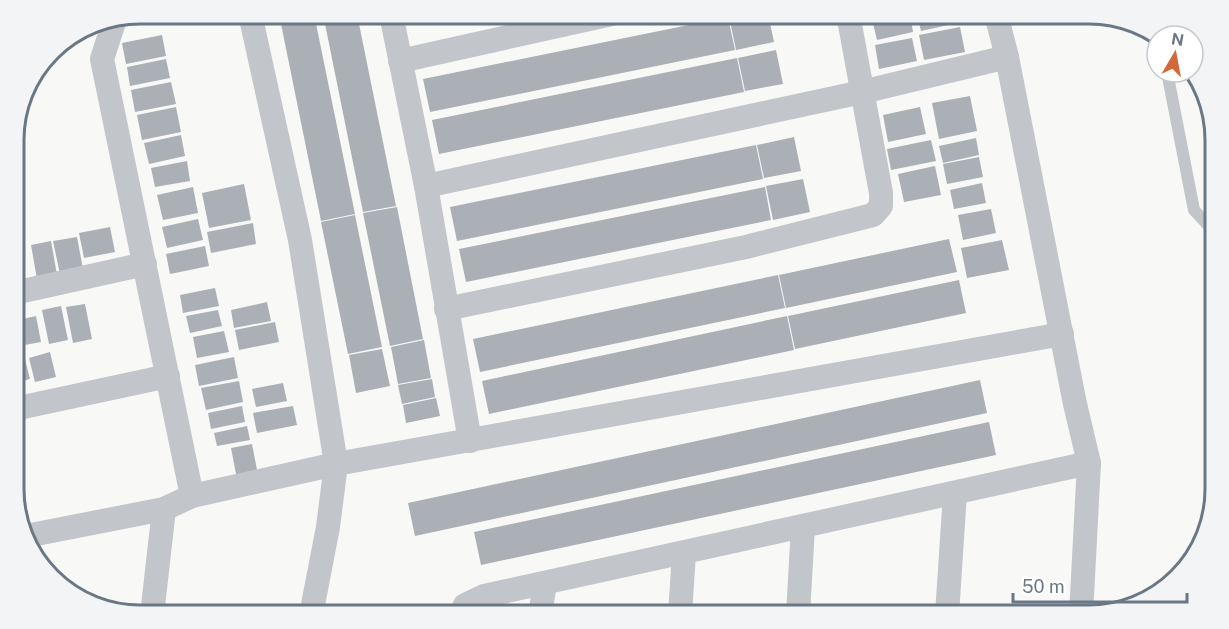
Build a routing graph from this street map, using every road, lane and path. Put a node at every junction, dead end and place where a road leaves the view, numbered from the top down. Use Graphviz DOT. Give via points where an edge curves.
graph roads {
  1 [pos="252,24"];
  2 [pos="393,24"];
  3 [pos="568,24"];
  4 [pos="850,24"];
  5 [pos="999,24"];
  6 [pos="112,28"];
  7 [pos="1007,57"];
  8 [pos="400,62"];
  9 [pos="1169,84"];
  10 [pos="862,92"];
  11 [pos="426,186"];
  12 [pos="1205,222"];
  13 [pos="145,264"];
  14 [pos="24,291"];
  15 [pos="446,309"];
  16 [pos="1062,334"];
  17 [pos="168,376"];
  18 [pos="24,407"];
  19 [pos="470,441"];
  20 [pos="1089,463"];
  21 [pos="336,464"];
  22 [pos="955,493"];
  23 [pos="192,496"];
  24 [pos="164,510"];
  25 [pos="803,526"];
  26 [pos="34,535"];
  27 [pos="684,553"];
  28 [pos="545,583"];
  29 [pos="153,605"];
  30 [pos="313,605"];
  31 [pos="465,605"];
  32 [pos="542,605"];
  33 [pos="681,605"];
  34 [pos="799,605"];
  35 [pos="948,605"];
  36 [pos="1082,605"];
  1 -- 21 [label="street" via="300,240"];
  2 -- 8 [label="street"];
  3 -- 8 [label="street"];
  4 -- 10 [label="street"];
  5 -- 7 [label="street"];
  6 -- 13 [label="street" via="102,59"];
  7 -- 10 [label="street"];
  7 -- 16 [label="street"];
  8 -- 11 [label="street"];
  9 -- 12 [label="lane" via="1194,210"];
  10 -- 11 [label="street"];
  10 -- 15 [label="street" via="881,193 880,206 873,215 746,247"];
  11 -- 15 [label="street"];
  13 -- 14 [label="street"];
  13 -- 17 [label="street"];
  15 -- 19 [label="street"];
  16 -- 19 [label="street"];
  16 -- 20 [label="street"];
  17 -- 18 [label="street"];
  17 -- 23 [label="street"];
  19 -- 21 [label="street"];
  20 -- 22 [label="street"];
  20 -- 36 [label="street"];
  21 -- 23 [label="street"];
  21 -- 30 [label="street"];
  22 -- 25 [label="street"];
  22 -- 35 [label="street"];
  23 -- 24 [label="street"];
  24 -- 26 [label="street"];
  24 -- 29 [label="street"];
  25 -- 27 [label="street"];
  25 -- 34 [label="street"];
  27 -- 28 [label="street"];
  27 -- 33 [label="street"];
  28 -- 31 [label="street" via="484,596"];
  28 -- 32 [label="street"];
}
